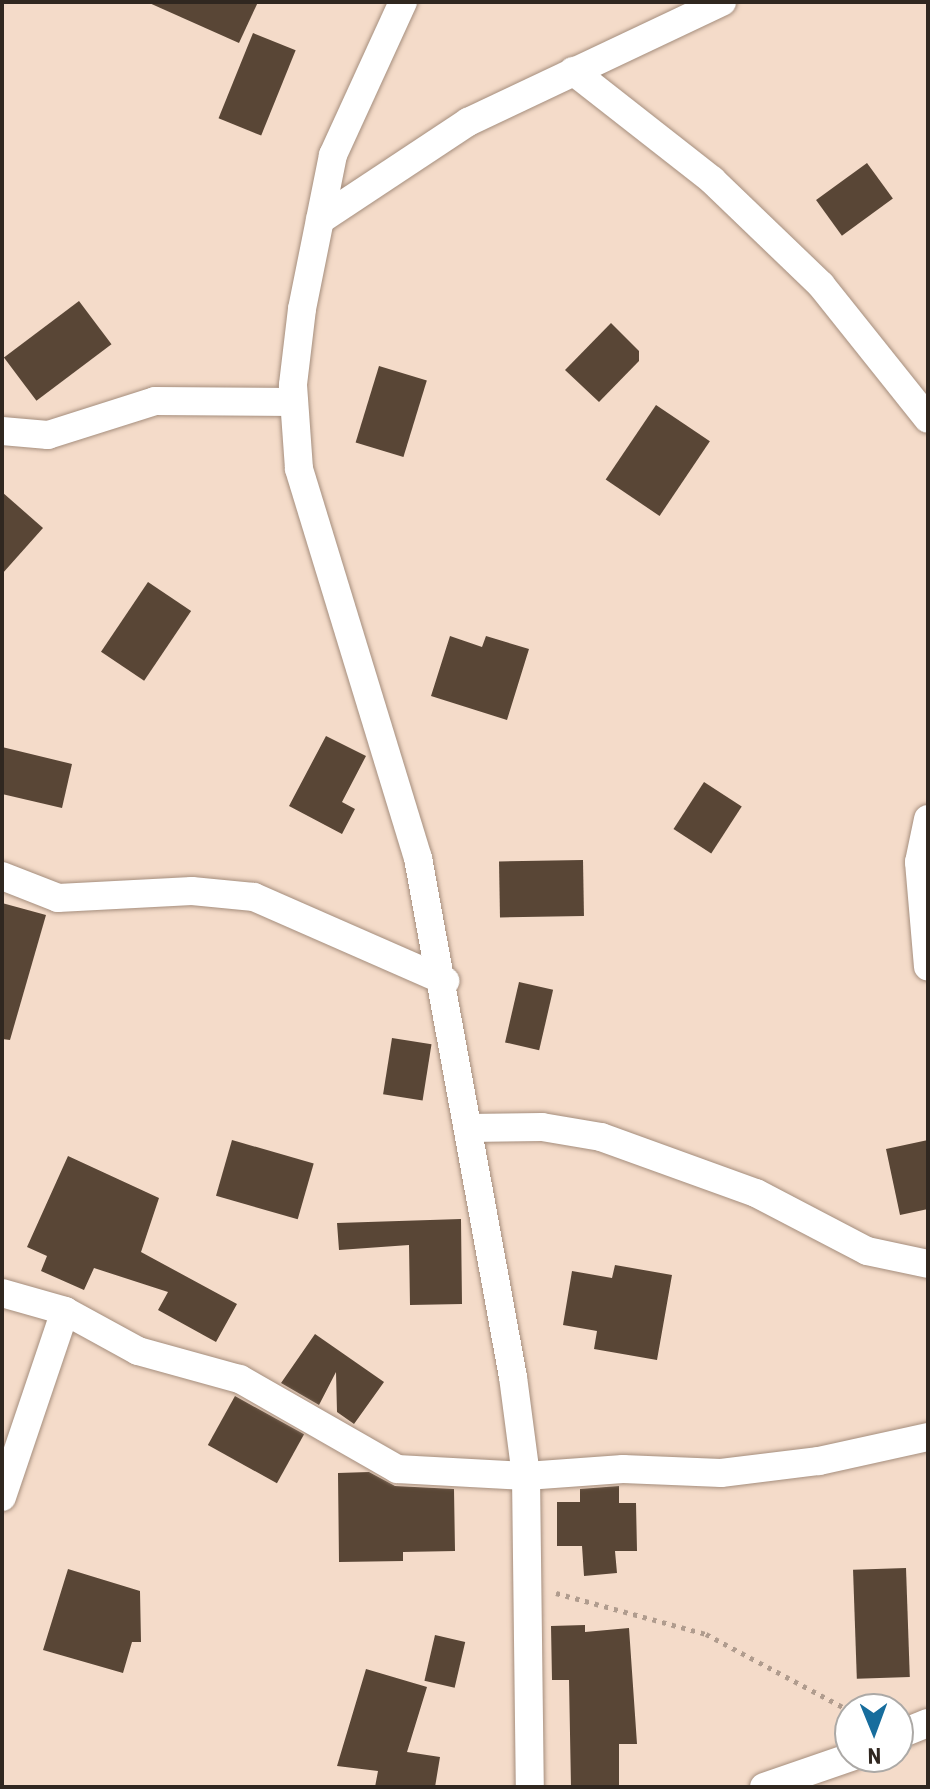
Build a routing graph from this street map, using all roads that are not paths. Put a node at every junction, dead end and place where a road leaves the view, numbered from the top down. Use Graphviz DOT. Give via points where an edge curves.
graph roads {
  1 [pos="403,2"];
  2 [pos="722,2"];
  3 [pos="573,71"];
  4 [pos="320,220"];
  5 [pos="294,402"];
  6 [pos="928,419"];
  7 [pos="2,431"];
  8 [pos="928,819"];
  9 [pos="2,876"];
  10 [pos="928,967"];
  11 [pos="445,981"];
  12 [pos="468,1128"];
  13 [pos="928,1264"];
  14 [pos="2,1293"];
  15 [pos="65,1311"];
  16 [pos="928,1437"];
  17 [pos="526,1476"];
  18 [pos="2,1497"];
  19 [pos="834,1763"];
  20 [pos="530,1787"];
  21 [pos="764,1787"];
  1 -- 4 [label="street" via="333,155"];
  2 -- 3 [label="street"];
  3 -- 4 [label="street" via="468,122"];
  3 -- 6 [label="street" via="712,180 821,285"];
  4 -- 5 [label="street" via="302,309"];
  5 -- 7 [label="street" via="155,401 48,435"];
  5 -- 11 [label="street" via="299,469 418,858"];
  8 -- 10 [label="street" via="919,862"];
  9 -- 11 [label="street" via="58,898 192,891 254,897"];
  11 -- 12 [label="street"];
  12 -- 13 [label="street" via="542,1127 601,1137 756,1193 867,1251"];
  12 -- 17 [label="street"];
  14 -- 15 [label="street"];
  15 -- 17 [label="street" via="138,1351 240,1379 397,1469"];
  15 -- 18 [label="street"];
  16 -- 17 [label="street" via="819,1461 721,1473 623,1469"];
  17 -- 20 [label="street"];
  19 -- 21 [label="street"];
}
